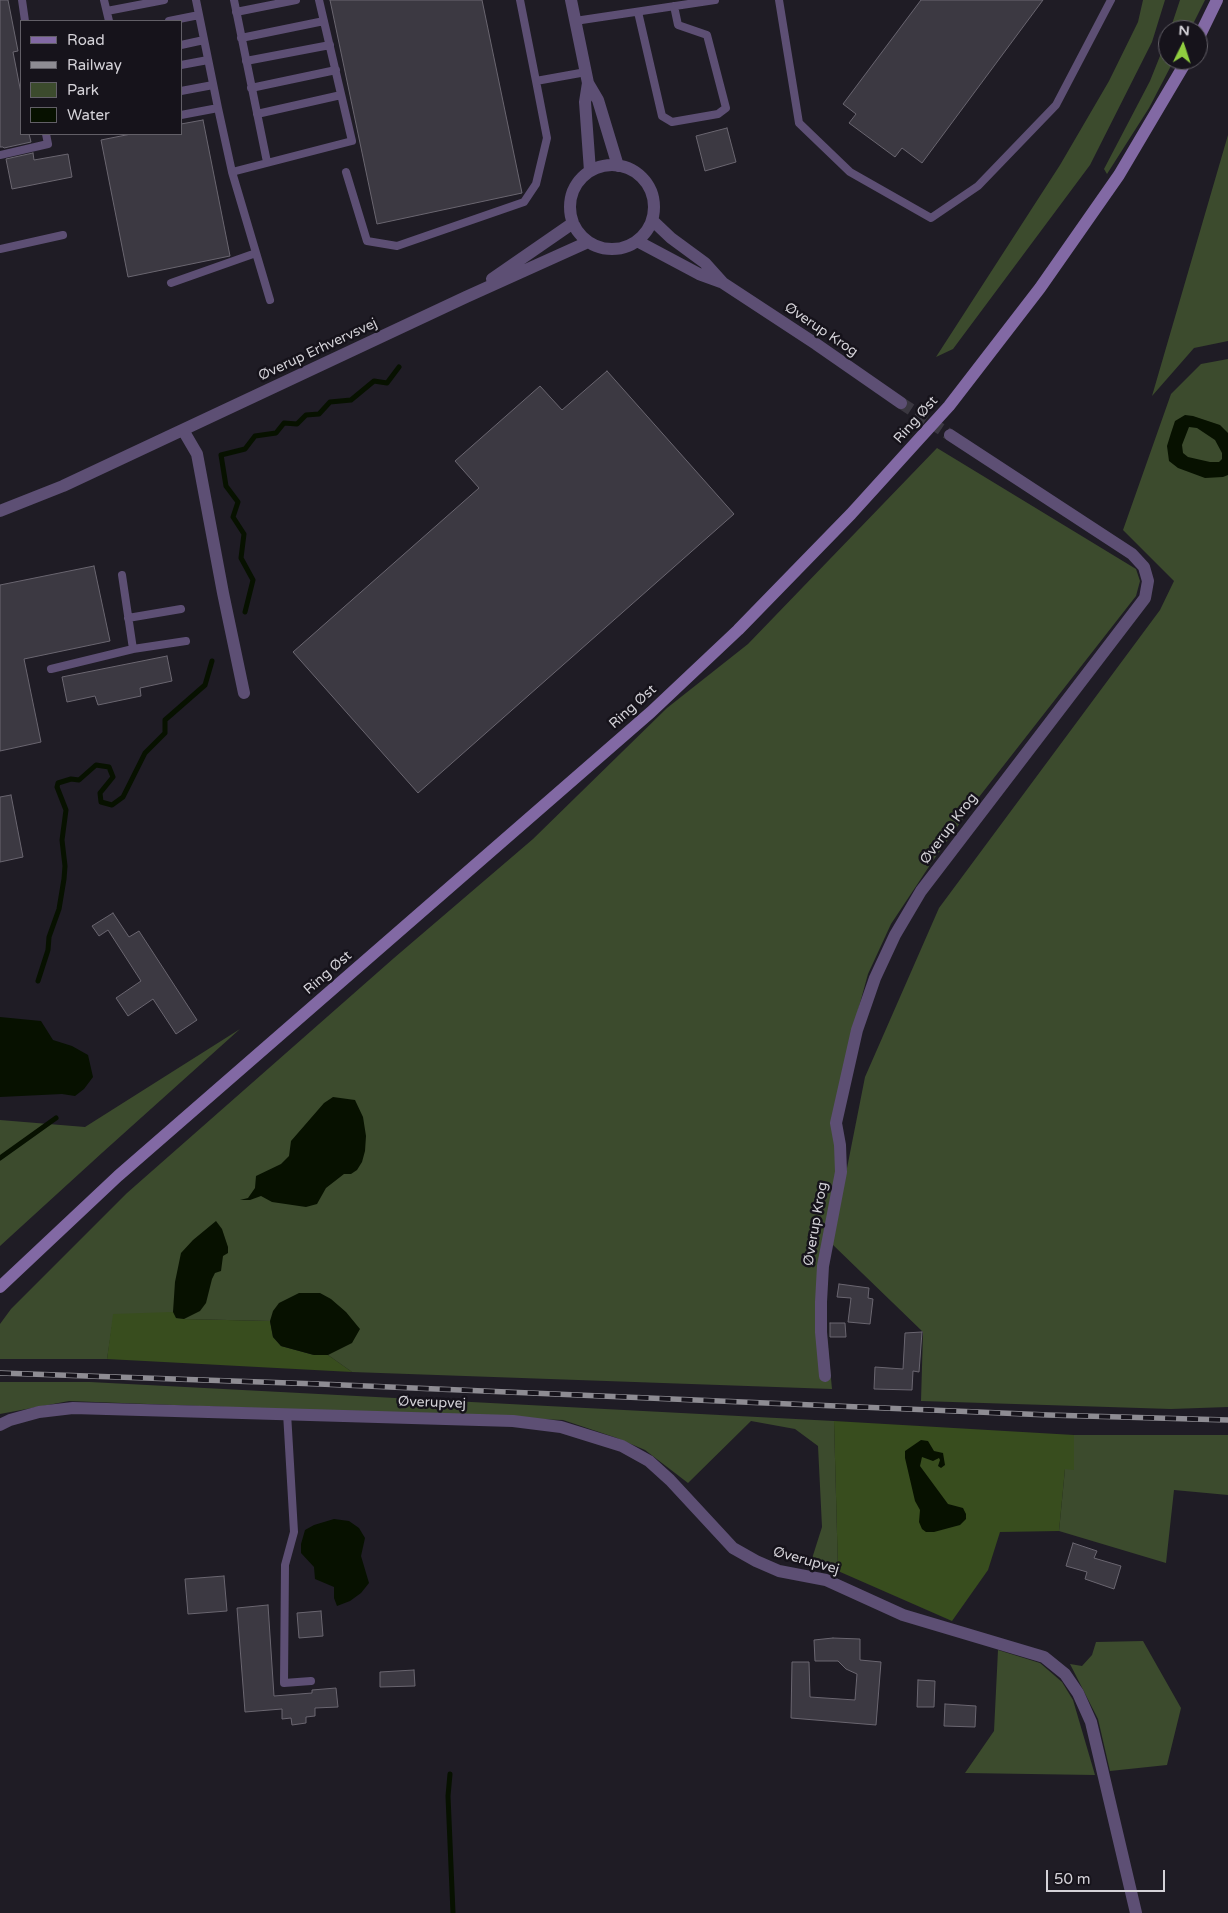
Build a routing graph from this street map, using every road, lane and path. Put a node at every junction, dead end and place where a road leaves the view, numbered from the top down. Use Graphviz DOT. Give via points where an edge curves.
graph roads {
  1 [pos="22,0"];
  2 [pos="104,0"];
  3 [pos="164,0"];
  4 [pos="196,0"];
  5 [pos="234,0"];
  6 [pos="296,0"];
  7 [pos="319,0"];
  8 [pos="520,0"];
  9 [pos="571,0"];
  10 [pos="715,0"];
  11 [pos="779,0"];
  12 [pos="1110,0"];
  13 [pos="1217,0"];
  14 [pos="674,6"];
  15 [pos="107,11"];
  16 [pos="236,12"];
  17 [pos="638,12"];
  18 [pos="199,15"];
  19 [pos="26,20"];
  20 [pos="109,20"];
  21 [pos="174,20"];
  22 [pos="1207,20"];
  23 [pos="575,21"];
  24 [pos="324,22"];
  25 [pos="242,38"];
  26 [pos="204,40"];
  27 [pos="182,45"];
  28 [pos="330,45"];
  29 [pos="208,60"];
  30 [pos="246,61"];
  31 [pos="182,65"];
  32 [pos="336,70"];
  33 [pos="1181,70"];
  34 [pos="587,77"];
  35 [pos="536,81"];
  36 [pos="213,84"];
  37 [pos="251,88"];
  38 [pos="182,91"];
  39 [pos="341,95"];
  40 [pos="218,108"];
  41 [pos="257,114"];
  42 [pos="182,115"];
  43 [pos="46,135"];
  44 [pos="0,155"];
  45 [pos="267,162"];
  46 [pos="618,166"];
  47 [pos="590,171"];
  48 [pos="232,172"];
  49 [pos="346,172"];
  50 [pos="652,220"];
  51 [pos="573,223"];
  52 [pos="62,235"];
  53 [pos="588,242"];
  54 [pos="637,242"];
  55 [pos="0,249"];
  56 [pos="256,253"];
  57 [pos="723,283"];
  58 [pos="171,284"];
  59 [pos="466,297"];
  60 [pos="270,300"];
  61 [pos="901,403"];
  62 [pos="183,430"];
  63 [pos="950,435"];
  64 [pos="0,511"];
  65 [pos="122,575"];
  66 [pos="181,609"];
  67 [pos="128,618"];
  68 [pos="186,641"];
  69 [pos="133,650"];
  70 [pos="51,669"];
  71 [pos="244,693"];
  72 [pos="0,1287"];
  73 [pos="825,1376"];
  74 [pos="287,1413"];
  75 [pos="0,1425"];
  76 [pos="310,1681"];
  77 [pos="1136,1913"];
  1 -- 19 [label="lane"];
  2 -- 15 [label="lane"];
  3 -- 15 [label="lane"];
  4 -- 18 [label="lane"];
  5 -- 16 [label="lane"];
  6 -- 16 [label="lane"];
  7 -- 24 [label="lane"];
  8 -- 35 [label="lane"];
  9 -- 23 [label="street"];
  10 -- 14 [label="lane"];
  11 -- 12 [label="lane" via="799,123 850,172 931,218 978,186 1056,105"];
  13 -- 22 [label="main road"];
  14 -- 17 [label="lane"];
  14 -- 17 [label="lane" via="678,26 708,35 726,108 718,114 672,122 662,116"];
  15 -- 20 [label="lane"];
  16 -- 25 [label="lane"];
  17 -- 23 [label="lane"];
  18 -- 21 [label="lane"];
  18 -- 26 [label="lane"];
  23 -- 34 [label="street"];
  24 -- 25 [label="lane"];
  24 -- 28 [label="lane"];
  25 -- 30 [label="lane"];
  26 -- 27 [label="lane"];
  26 -- 29 [label="lane"];
  28 -- 30 [label="lane"];
  28 -- 32 [label="lane"];
  29 -- 31 [label="lane"];
  29 -- 36 [label="lane"];
  30 -- 37 [label="lane"];
  32 -- 37 [label="lane"];
  32 -- 39 [label="lane"];
  33 -- 72 [label="main road, Ring Øst" via="1120,176 1040,288 948,406 844,521 738,630 651,712 118,1176"];
  34 -- 35 [label="lane"];
  34 -- 46 [label="street" via="598,100"];
  34 -- 47 [label="street" via="585,102"];
  35 -- 49 [label="lane" via="547,138 536,184 524,202 397,246 367,241"];
  36 -- 38 [label="lane"];
  36 -- 40 [label="lane"];
  37 -- 41 [label="lane"];
  39 -- 41 [label="lane"];
  39 -- 45 [label="lane" via="352,141"];
  40 -- 42 [label="lane"];
  40 -- 48 [label="lane"];
  41 -- 45 [label="lane"];
  43 -- 44 [label="lane" via="48,144"];
  45 -- 48 [label="lane"];
  46 -- 47 [label="street"];
  46 -- 50 [label="street" via="632,170 651,191 654,205"];
  47 -- 51 [label="street" via="572,194 570,211"];
  48 -- 56 [label="lane"];
  50 -- 54 [label="street"];
  50 -- 57 [label="street, Øverup Krog" via="705,263"];
  51 -- 53 [label="street"];
  51 -- 59 [label="street, Øverup Erhvervsvej"];
  52 -- 55 [label="lane"];
  53 -- 54 [label="street" via="600,248 613,249"];
  53 -- 59 [label="street, Øverup Erhvervsvej"];
  54 -- 57 [label="street, Øverup Krog"];
  56 -- 58 [label="lane"];
  56 -- 60 [label="lane"];
  57 -- 61 [label="street, Øverup Krog"];
  59 -- 62 [label="street, Øverup Erhvervsvej"];
  62 -- 64 [label="street, Øverup Erhvervsvej" via="63,486"];
  62 -- 71 [label="street" via="197,454"];
  63 -- 73 [label="street, Øverup Krog" via="1132,554 1144,567 1148,581 1145,598 920,891 894,935 875,978 856,1030 836,1123 841,1172 823,1266 821,1302"];
  65 -- 67 [label="lane"];
  66 -- 67 [label="lane"];
  67 -- 69 [label="lane"];
  68 -- 69 [label="lane"];
  69 -- 70 [label="lane"];
  74 -- 75 [label="street, Øverupvej" via="73,1408 39,1412"];
  74 -- 76 [label="lane" via="294,1532 285,1565 284,1683"];
  74 -- 77 [label="street, Øverupvej" via="513,1421 561,1427 591,1435 622,1446 649,1462 733,1548 756,1561 779,1571 826,1580 903,1615 1044,1657 1065,1674 1078,1692 1091,1722"];
}
